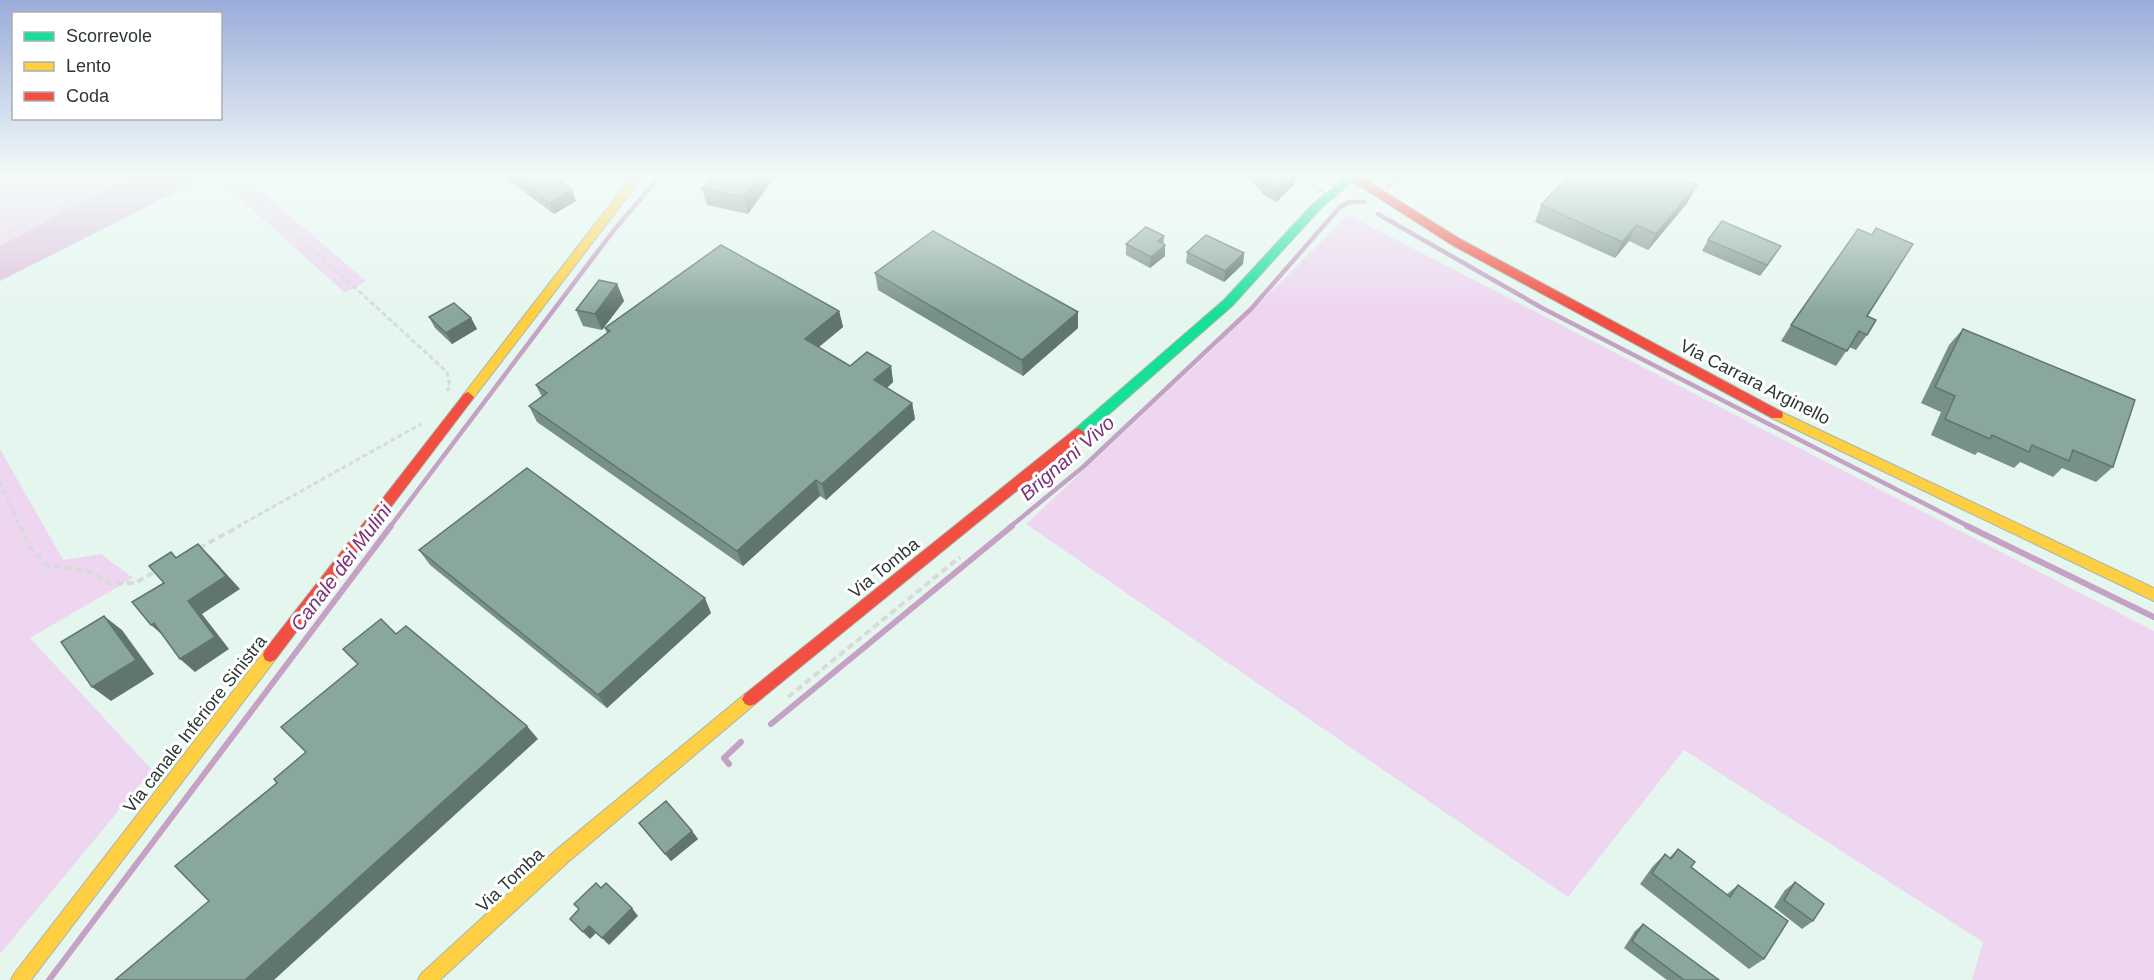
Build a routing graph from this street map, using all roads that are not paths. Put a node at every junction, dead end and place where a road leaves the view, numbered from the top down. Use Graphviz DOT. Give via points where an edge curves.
graph roads {
  1 [pos="604,221"];
  2 [pos="1305,221"];
  3 [pos="1423,221"];
  4 [pos="2154,595"];
  5 [pos="20,980"];
  6 [pos="427,980"];
  1 -- 5 [label="street, Via canale Inferiore Sinistra"];
  2 -- 6 [label="street, Via Tomba" via="1228,303 1106,410 661,771"];
  3 -- 4 [label="street, Via Carrara Arginello" via="1749,401"];
}
